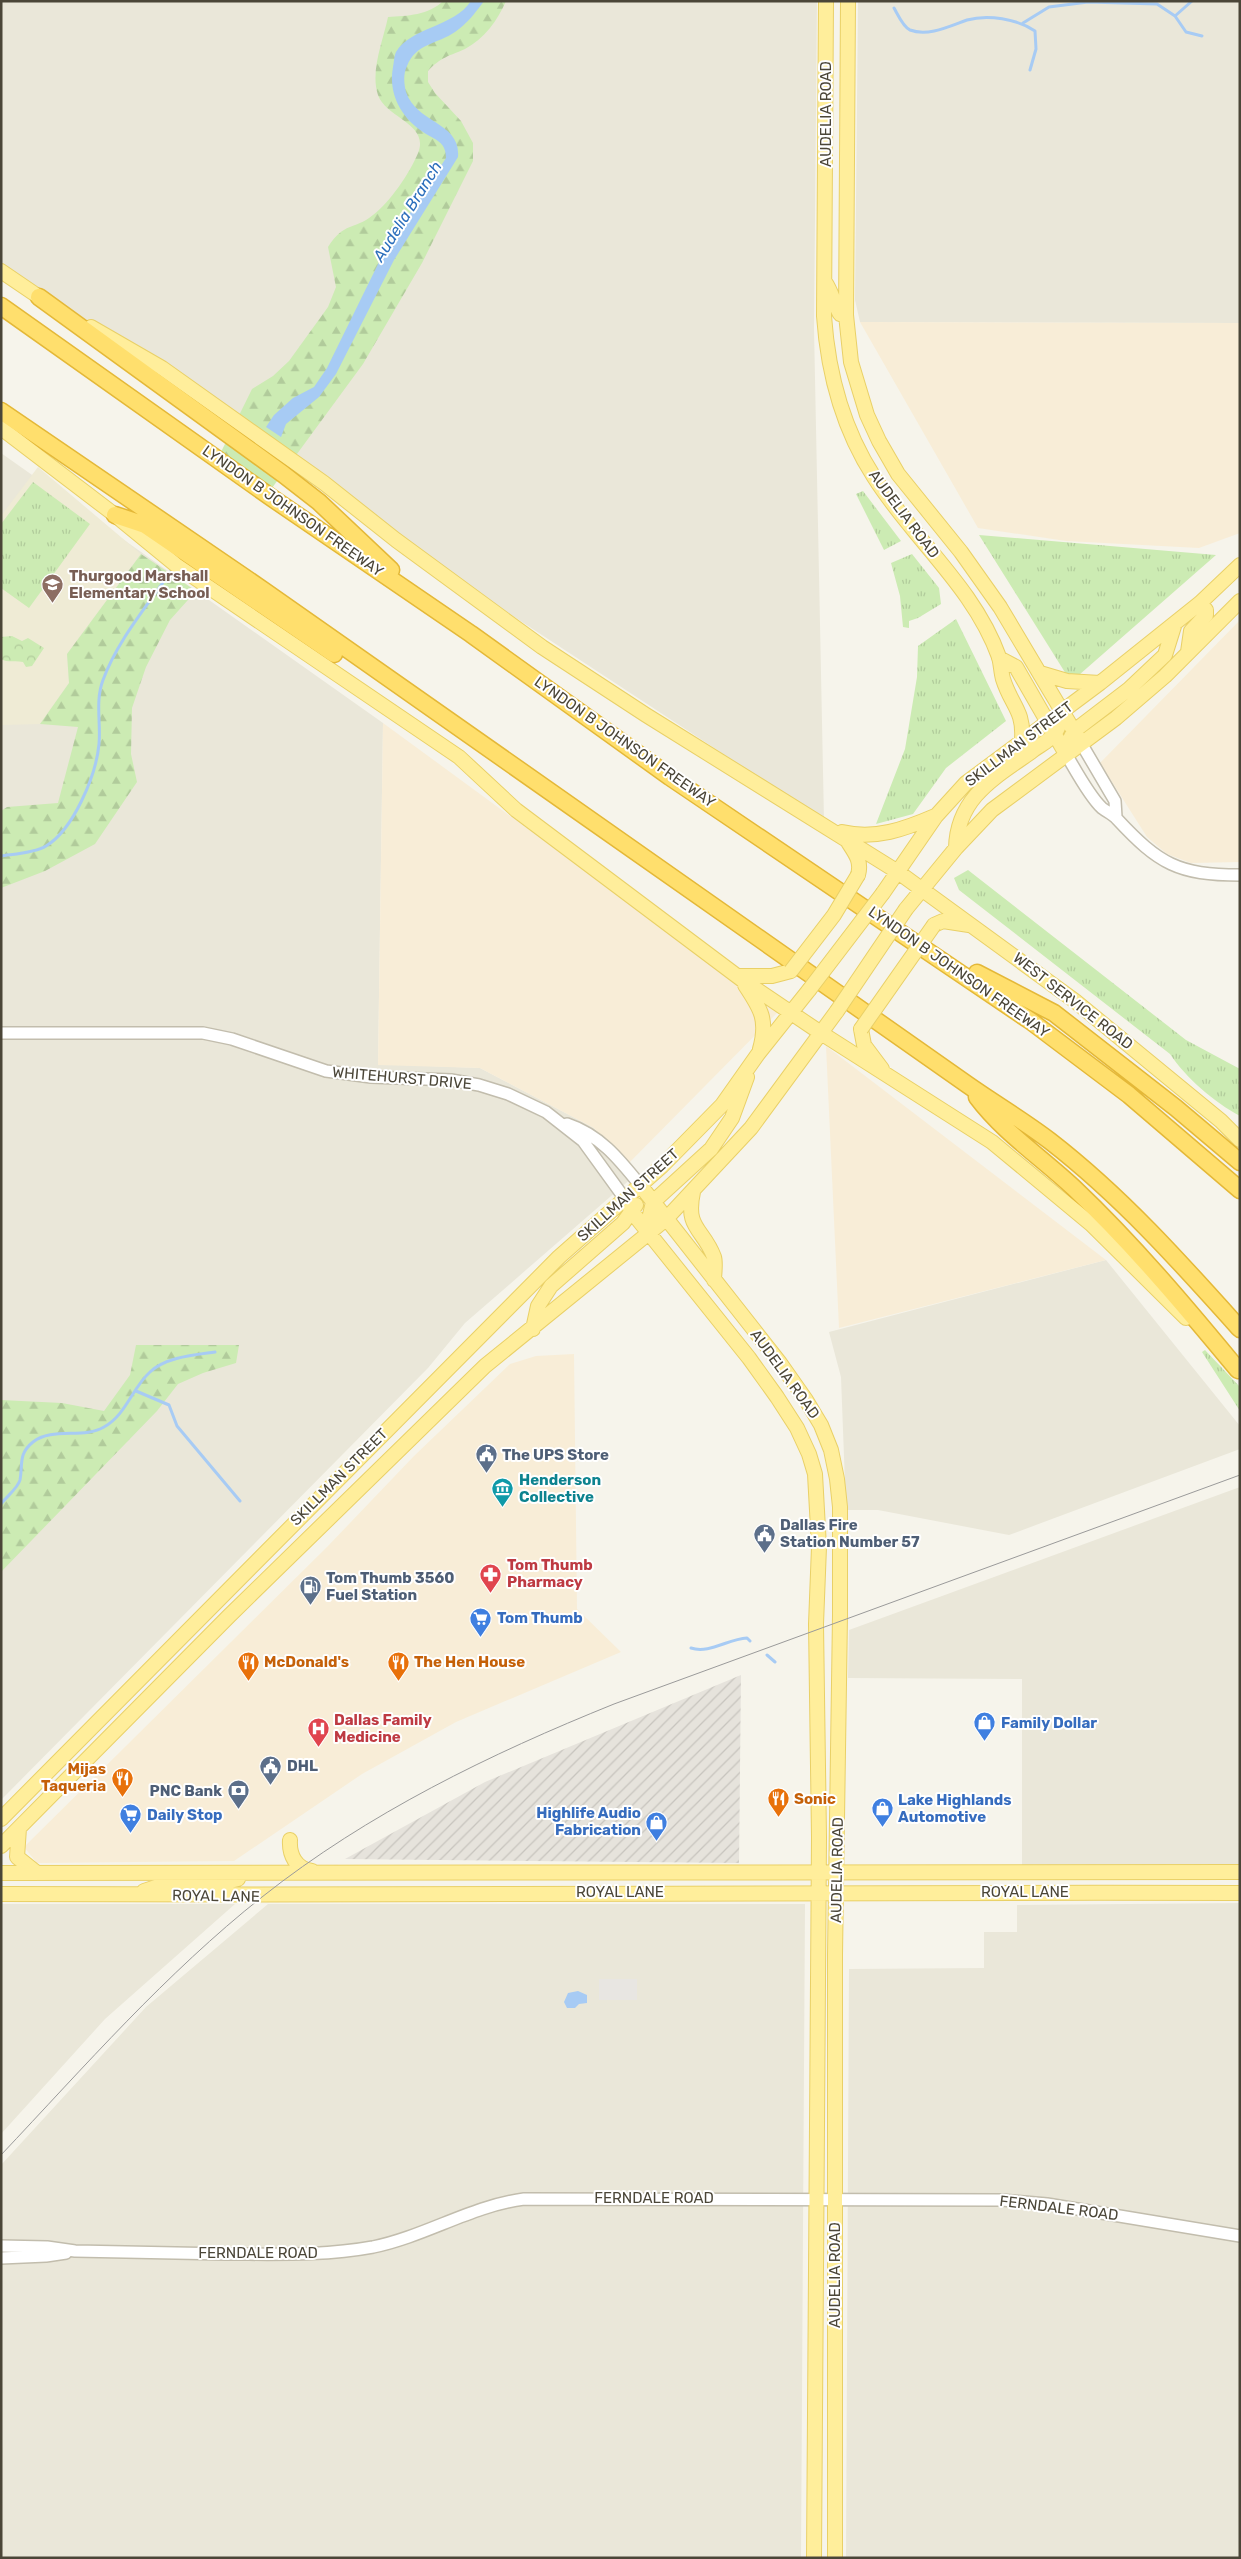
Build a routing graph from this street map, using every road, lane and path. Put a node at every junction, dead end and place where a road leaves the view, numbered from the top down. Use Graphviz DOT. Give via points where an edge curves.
graph roads {
  1 [pos="826,1"];
  2 [pos="848,1"];
  3 [pos="1,271"];
  4 [pos="824,281"];
  5 [pos="39,297"];
  6 [pos="1,306"];
  7 [pos="846,315"];
  8 [pos="1,411"];
  9 [pos="1,428"];
  10 [pos="116,515"];
  11 [pos="1240,565"];
  12 [pos="983,583"];
  13 [pos="968,600"];
  14 [pos="1240,601"];
  15 [pos="1200,603"];
  16 [pos="428,604"];
  17 [pos="1175,623"];
  18 [pos="1188,652"];
  19 [pos="999,658"];
  20 [pos="364,662"];
  21 [pos="1040,673"];
  22 [pos="1100,683"];
  23 [pos="1063,711"];
  24 [pos="1048,722"];
  25 [pos="1054,735"];
  26 [pos="1078,737"];
  27 [pos="1022,739"];
  28 [pos="1066,754"];
  29 [pos="936,816"];
  30 [pos="1116,817"];
  31 [pos="832,829"];
  32 [pos="846,838"];
  33 [pos="956,848"];
  34 [pos="898,872"];
  35 [pos="1240,875"];
  36 [pos="922,889"];
  37 [pos="974,926"];
  38 [pos="916,942"];
  39 [pos="739,977"];
  40 [pos="792,1013"];
  41 [pos="820,1033"];
  42 [pos="1,1034"];
  43 [pos="758,1054"];
  44 [pos="750,1069"];
  45 [pos="887,1075"];
  46 [pos="968,1085"];
  47 [pos="1221,1121"];
  48 [pos="561,1122"];
  49 [pos="1240,1128"];
  50 [pos="1240,1140"];
  51 [pos="1240,1162"];
  52 [pos="640,1185"];
  53 [pos="1240,1190"];
  54 [pos="693,1192"];
  55 [pos="625,1199"];
  56 [pos="653,1202"];
  57 [pos="632,1212"];
  58 [pos="666,1219"];
  59 [pos="649,1233"];
  60 [pos="714,1280"];
  61 [pos="533,1328"];
  62 [pos="1240,1328"];
  63 [pos="1239,1371"];
  64 [pos="817,1670"];
  65 [pos="840,1673"];
  66 [pos="1,1819"];
  67 [pos="20,1828"];
  68 [pos="290,1840"];
  69 [pos="1,1846"];
  70 [pos="818,1872"];
  71 [pos="1006,1872"];
  72 [pos="1075,1872"];
  73 [pos="1240,1872"];
  74 [pos="1,1873"];
  75 [pos="250,1873"];
  76 [pos="338,1873"];
  77 [pos="837,1873"];
  78 [pos="38,1874"];
  79 [pos="818,1892"];
  80 [pos="837,1892"];
  81 [pos="1008,1892"];
  82 [pos="1075,1892"];
  83 [pos="1240,1893"];
  84 [pos="1,1894"];
  85 [pos="131,1895"];
  86 [pos="816,2200"];
  87 [pos="835,2200"];
  88 [pos="1240,2236"];
  89 [pos="1,2246"];
  90 [pos="75,2251"];
  91 [pos="1,2258"];
  92 [pos="814,2558"];
  93 [pos="836,2558"];
  1 -- 4 [label="main road, AUDELIA ROAD"];
  2 -- 7 [label="main road, AUDELIA ROAD"];
  3 -- 5 [label="main road, WEST SERVICE ROAD"];
  4 -- 7 [label="main road" via="836,308 840,314"];
  4 -- 13 [label="main road, AUDELIA ROAD" via="825,333 831,371 844,416 861,456"];
  5 -- 16 [label="highway" via="319,502"];
  5 -- 31 [label="main road, WEST SERVICE ROAD" via="162,368 324,483 542,647"];
  6 -- 16 [label="highway, LYNDON B JOHNSON FREEWAY"];
  7 -- 12 [label="main road, AUDELIA ROAD" via="852,362 879,441 898,474"];
  8 -- 20 [label="highway"];
  9 -- 10 [label="main road"];
  10 -- 20 [label="highway" via="144,525 337,656"];
  10 -- 39 [label="main road" via="176,565 459,757 516,810"];
  11 -- 15 [label="main road, SKILLMAN STREET"];
  12 -- 13 [label="main road"];
  12 -- 21 [label="main road, AUDELIA ROAD"];
  13 -- 19 [label="main road, AUDELIA ROAD"];
  14 -- 18 [label="main road, SKILLMAN STREET"];
  15 -- 17 [label="main road, SKILLMAN STREET"];
  15 -- 18 [label="main road" via="1206,610 1206,616 1191,631"];
  16 -- 38 [label="highway, LYNDON B JOHNSON FREEWAY" via="670,776"];
  17 -- 22 [label="main road, SKILLMAN STREET"];
  17 -- 26 [label="main road" via="1165,655"];
  18 -- 26 [label="main road, SKILLMAN STREET" via="1137,700"];
  19 -- 24 [label="main road, AUDELIA ROAD" via="1016,667"];
  19 -- 27 [label="main road" via="1003,679 1023,722"];
  20 -- 46 [label="highway"];
  21 -- 22 [label="main road" via="1067,681"];
  21 -- 23 [label="main road, AUDELIA ROAD"];
  22 -- 23 [label="main road, SKILLMAN STREET"];
  23 -- 24 [label="main road, SKILLMAN STREET"];
  23 -- 25 [label="main road"];
  23 -- 26 [label="main road, AUDELIA ROAD"];
  24 -- 25 [label="main road, AUDELIA ROAD"];
  24 -- 27 [label="main road, SKILLMAN STREET"];
  25 -- 28 [label="main road, AUDELIA ROAD"];
  25 -- 33 [label="main road" via="978,792 967,804 959,821"];
  26 -- 28 [label="main road, SKILLMAN STREET"];
  26 -- 30 [label="street" via="1115,800"];
  27 -- 29 [label="main road, SKILLMAN STREET" via="966,783"];
  28 -- 30 [label="street" via="1101,807"];
  28 -- 33 [label="main road, SKILLMAN STREET" via="992,810"];
  29 -- 31 [label="main road" via="911,826 870,835"];
  29 -- 34 [label="main road, SKILLMAN STREET"];
  30 -- 35 [label="street" via="1143,846 1171,866 1198,874"];
  31 -- 32 [label="main road, WEST SERVICE ROAD"];
  32 -- 34 [label="main road, WEST SERVICE ROAD"];
  32 -- 39 [label="main road, bridge" via="859,860 858,875 834,915 791,971 772,976"];
  33 -- 36 [label="main road, SKILLMAN STREET"];
  34 -- 36 [label="main road, WEST SERVICE ROAD"];
  34 -- 40 [label="main road, SKILLMAN STREET, bridge"];
  36 -- 37 [label="main road, WEST SERVICE ROAD"];
  36 -- 41 [label="main road, SKILLMAN STREET, bridge"];
  37 -- 45 [label="main road, bridge" via="954,921 934,925 861,1029 864,1045"];
  37 -- 47 [label="main road, WEST SERVICE ROAD" via="1075,1001"];
  38 -- 51 [label="highway" via="1054,1013"];
  38 -- 53 [label="highway, LYNDON B JOHNSON FREEWAY" via="1107,1078"];
  39 -- 40 [label="main road"];
  39 -- 43 [label="main road" via="762,1013 763,1037"];
  40 -- 41 [label="main road"];
  40 -- 43 [label="main road, SKILLMAN STREET"];
  41 -- 45 [label="main road"];
  41 -- 54 [label="main road, SKILLMAN STREET" via="751,1128"];
  42 -- 48 [label="street, WHITEHURST DRIVE" via="203,1033 232,1039 326,1071 479,1085 526,1101"];
  43 -- 44 [label="main road, SKILLMAN STREET"];
  44 -- 52 [label="main road, SKILLMAN STREET" via="722,1105"];
  44 -- 56 [label="main road" via="732,1118 711,1149"];
  45 -- 63 [label="main road" via="992,1142 1091,1224"];
  46 -- 62 [label="highway" via="1049,1140 1100,1182 1151,1230"];
  46 -- 63 [label="highway" via="994,1119 1074,1188 1121,1236 1182,1301"];
  47 -- 49 [label="main road"];
  47 -- 50 [label="main road, WEST SERVICE ROAD"];
  48 -- 52 [label="street, WHITEHURST DRIVE" via="584,1130 601,1141"];
  48 -- 55 [label="street, WHITEHURST DRIVE" via="587,1146"];
  52 -- 55 [label="main road, SKILLMAN STREET"];
  52 -- 56 [label="main road, AUDELIA ROAD"];
  52 -- 57 [label="main road" via="639,1198"];
  54 -- 58 [label="main road, SKILLMAN STREET"];
  54 -- 60 [label="main road" via="689,1209 692,1222 714,1258"];
  55 -- 57 [label="main road, AUDELIA ROAD"];
  55 -- 66 [label="main road, SKILLMAN STREET" via="559,1257 458,1357"];
  56 -- 58 [label="main road, AUDELIA ROAD"];
  56 -- 59 [label="main road" via="648,1219"];
  57 -- 59 [label="main road, AUDELIA ROAD"];
  57 -- 61 [label="main road" via="551,1286 538,1306"];
  58 -- 59 [label="main road, SKILLMAN STREET"];
  58 -- 60 [label="main road, AUDELIA ROAD"];
  59 -- 61 [label="main road, SKILLMAN STREET"];
  59 -- 64 [label="main road, AUDELIA ROAD" via="749,1358 792,1420 809,1454 818,1504"];
  60 -- 65 [label="main road, AUDELIA ROAD" via="806,1400 831,1450 840,1507"];
  61 -- 67 [label="main road, SKILLMAN STREET" via="485,1366"];
  64 -- 65 [label="main road"];
  64 -- 70 [label="main road, AUDELIA ROAD"];
  65 -- 77 [label="main road, AUDELIA ROAD"];
  67 -- 69 [label="main road, SKILLMAN STREET"];
  67 -- 78 [label="main road" via="17,1858"];
  68 -- 76 [label="main road" via="291,1855 302,1868"];
  70 -- 76 [label="main road, ROYAL LANE"];
  70 -- 77 [label="main road, ROYAL LANE"];
  70 -- 79 [label="main road, AUDELIA ROAD"];
  71 -- 72 [label="main road, ROYAL LANE"];
  71 -- 77 [label="main road, ROYAL LANE"];
  71 -- 81 [label="main road"];
  72 -- 73 [label="main road, ROYAL LANE"];
  72 -- 82 [label="main road"];
  74 -- 78 [label="main road, ROYAL LANE"];
  75 -- 76 [label="main road, ROYAL LANE"];
  75 -- 78 [label="main road, ROYAL LANE"];
  75 -- 85 [label="main road" via="218,1884 166,1884"];
  77 -- 80 [label="main road, AUDELIA ROAD"];
  79 -- 80 [label="main road, ROYAL LANE"];
  79 -- 85 [label="main road, ROYAL LANE"];
  79 -- 86 [label="main road, AUDELIA ROAD"];
  80 -- 81 [label="main road, ROYAL LANE"];
  80 -- 87 [label="main road, AUDELIA ROAD"];
  81 -- 82 [label="main road, ROYAL LANE"];
  82 -- 83 [label="main road, ROYAL LANE"];
  84 -- 85 [label="main road, ROYAL LANE"];
  86 -- 87 [label="street, FERNDALE ROAD"];
  86 -- 90 [label="street, FERNDALE ROAD" via="524,2199 480,2208 417,2235 374,2246 314,2255"];
  86 -- 92 [label="main road, AUDELIA ROAD"];
  87 -- 88 [label="street, FERNDALE ROAD" via="1022,2201"];
  87 -- 93 [label="main road, AUDELIA ROAD"];
  89 -- 90 [label="street, FERNDALE ROAD"];
  90 -- 91 [label="street, FERNDALE ROAD"];
}
